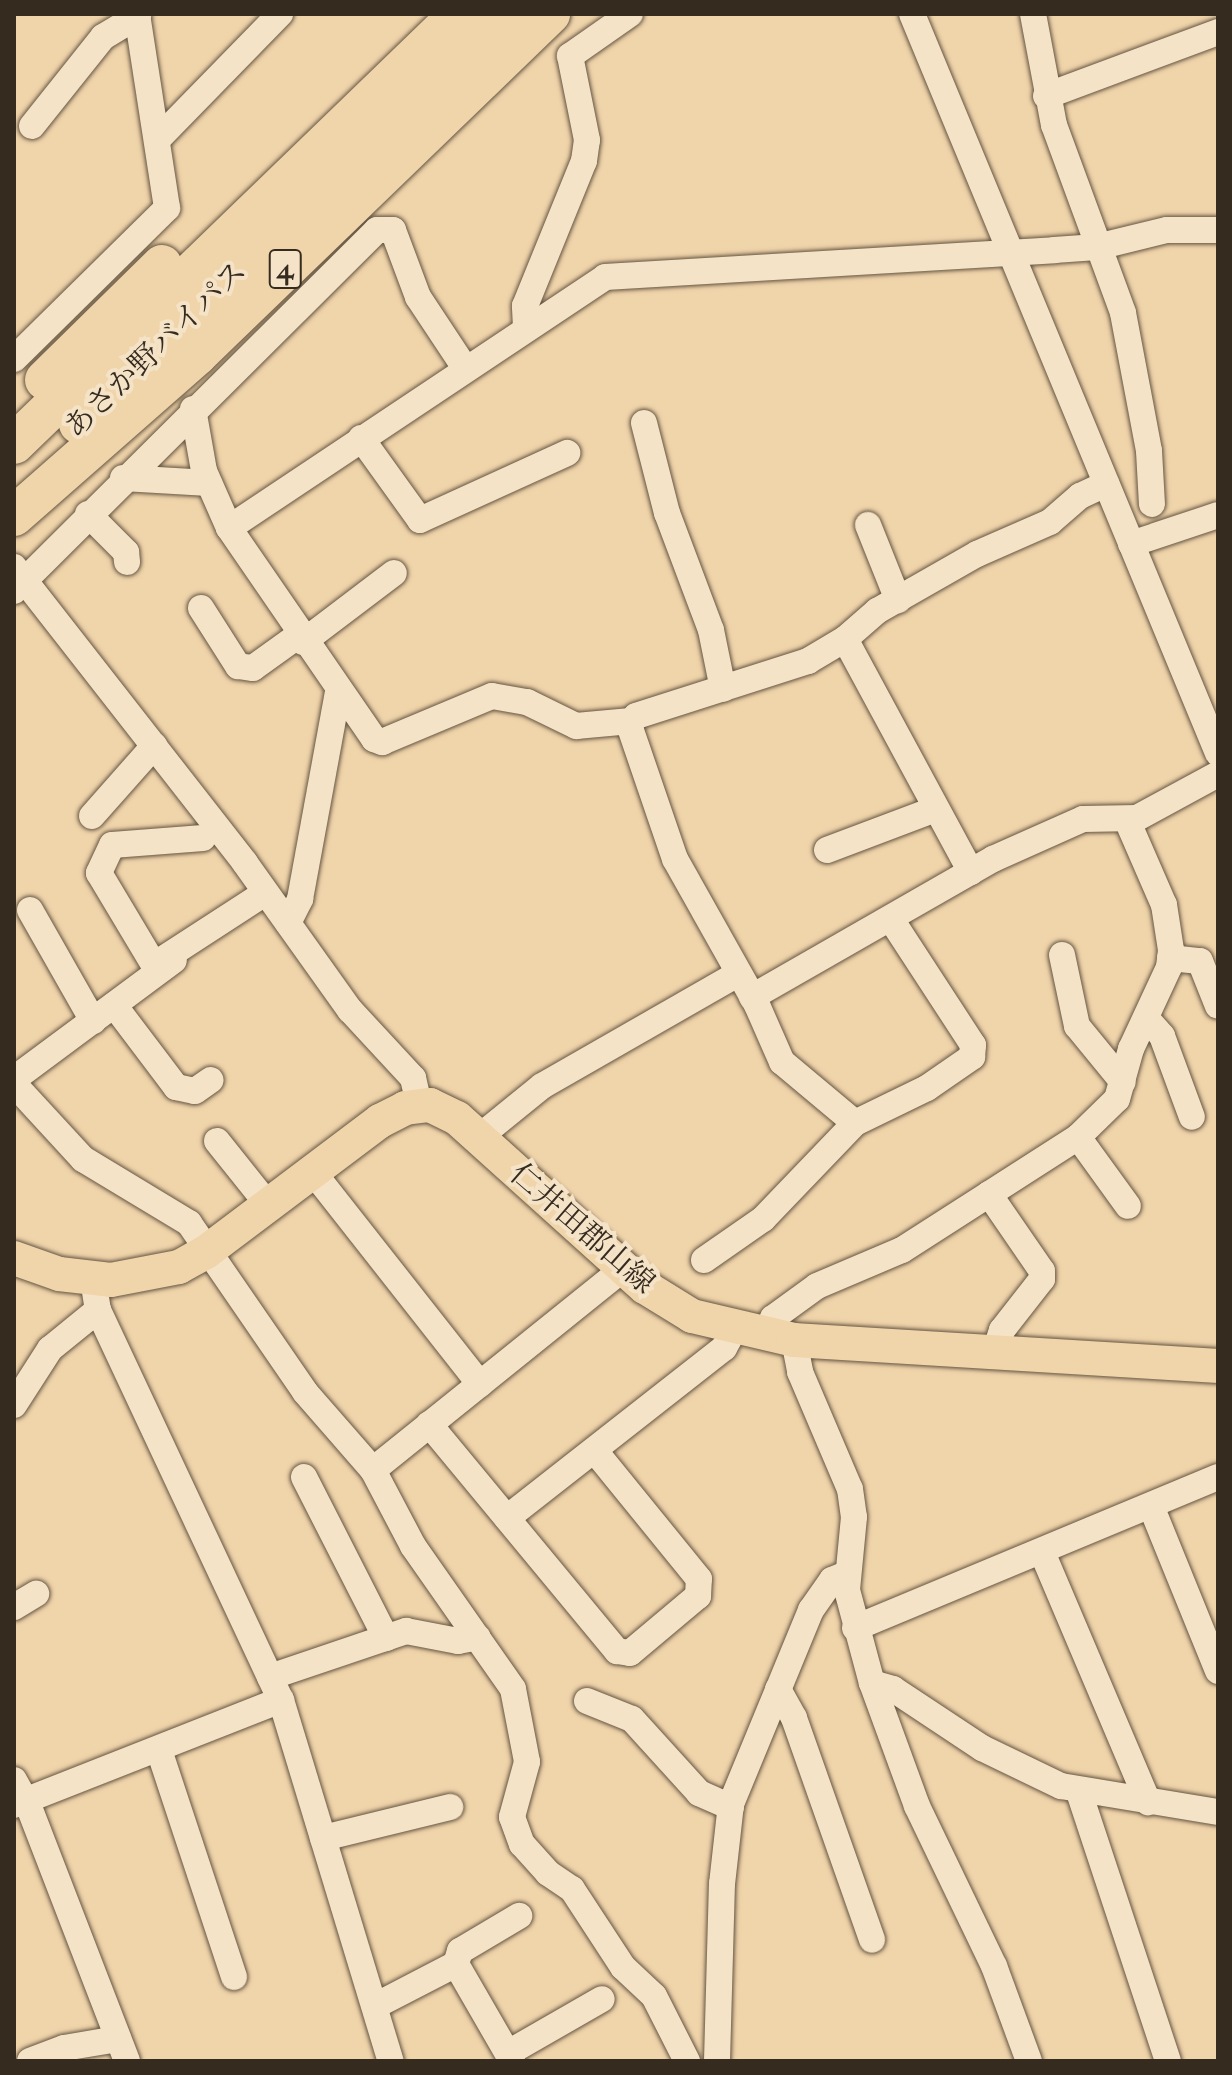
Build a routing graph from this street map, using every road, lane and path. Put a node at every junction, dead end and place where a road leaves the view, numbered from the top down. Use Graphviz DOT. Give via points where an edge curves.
graph roads {
  1 [pos="280,14"];
  2 [pos="421,14"];
  3 [pos="459,14"];
  4 [pos="506,14"];
  5 [pos="550,14"];
  6 [pos="630,14"];
  7 [pos="912,14"];
  8 [pos="1033,14"];
  9 [pos="138,15"];
  10 [pos="1218,32"];
  11 [pos="1046,96"];
  12 [pos="32,126"];
  13 [pos="158,139"];
  14 [pos="1218,230"];
  15 [pos="1097,247"];
  16 [pos="1012,253"];
  17 [pos="526,327"];
  18 [pos="14,359"];
  19 [pos="465,368"];
  20 [pos="193,409"];
  21 [pos="14,412"];
  22 [pos="644,423"];
  23 [pos="361,438"];
  24 [pos="14,444"];
  25 [pos="567,453"];
  26 [pos="123,478"];
  27 [pos="209,483"];
  28 [pos="1106,484"];
  29 [pos="14,487"];
  30 [pos="1152,504"];
  31 [pos="88,514"];
  32 [pos="1218,515"];
  33 [pos="14,516"];
  34 [pos="868,525"];
  35 [pos="229,528"];
  36 [pos="1131,544"];
  37 [pos="127,562"];
  38 [pos="394,573"];
  39 [pos="18,579"];
  40 [pos="898,600"];
  41 [pos="201,608"];
  42 [pos="301,638"];
  43 [pos="845,639"];
  44 [pos="723,689"];
  45 [pos="338,691"];
  46 [pos="631,721"];
  47 [pos="154,746"];
  48 [pos="1218,753"];
  49 [pos="1218,774"];
  50 [pos="933,810"];
  51 [pos="92,816"];
  52 [pos="1127,820"];
  53 [pos="203,838"];
  54 [pos="827,850"];
  55 [pos="971,872"];
  56 [pos="265,893"];
  57 [pos="30,910"];
  58 [pos="891,919"];
  59 [pos="288,923"];
  60 [pos="173,952"];
  61 [pos="1062,955"];
  62 [pos="1170,958"];
  63 [pos="736,975"];
  64 [pos="752,997"];
  65 [pos="114,1005"];
  66 [pos="1218,1006"];
  67 [pos="1146,1018"];
  68 [pos="93,1021"];
  69 [pos="211,1080"];
  70 [pos="14,1082"];
  71 [pos="1123,1082"];
  72 [pos="419,1105"];
  73 [pos="1192,1117"];
  74 [pos="855,1123"];
  75 [pos="1078,1137"];
  76 [pos="478,1138"];
  77 [pos="217,1141"];
  78 [pos="313,1172"];
  79 [pos="989,1194"];
  80 [pos="269,1206"];
  81 [pos="1128,1206"];
  82 [pos="206,1252"];
  83 [pos="14,1258"];
  84 [pos="704,1260"];
  85 [pos="624,1268"];
  86 [pos="96,1294"];
  87 [pos="765,1335"];
  88 [pos="995,1352"];
  89 [pos="1218,1366"];
  90 [pos="480,1384"];
  91 [pos="14,1405"];
  92 [pos="429,1424"];
  93 [pos="594,1450"];
  94 [pos="373,1470"];
  95 [pos="304,1477"];
  96 [pos="1218,1477"];
  97 [pos="1151,1506"];
  98 [pos="507,1518"];
  99 [pos="1042,1552"];
  100 [pos="846,1574"];
  101 [pos="855,1628"];
  102 [pos="478,1637"];
  103 [pos="386,1638"];
  104 [pos="1218,1671"];
  105 [pos="872,1683"];
  106 [pos="275,1689"];
  107 [pos="778,1689"];
  108 [pos="587,1701"];
  109 [pos="159,1750"];
  110 [pos="1079,1792"];
  111 [pos="17,1795"];
  112 [pos="1148,1802"];
  113 [pos="450,1807"];
  114 [pos="731,1807"];
  115 [pos="1218,1812"];
  116 [pos="323,1838"];
  117 [pos="519,1916"];
  118 [pos="872,1940"];
  119 [pos="456,1964"];
  120 [pos="234,1977"];
  121 [pos="602,1999"];
  122 [pos="375,2006"];
  123 [pos="122,2050"];
  124 [pos="510,2057"];
  125 [pos="30,2061"];
  126 [pos="391,2061"];
  127 [pos="687,2061"];
  128 [pos="717,2061"];
  129 [pos="1029,2061"];
  130 [pos="1168,2061"];
  1 -- 13 [label="street"];
  2 -- 21 [label="highway"];
  3 -- 24 [label="highway, あさか野バイパス / 4"];
  4 -- 29 [label="highway, あさか野バイパス / 4"];
  5 -- 33 [label="highway, 4" via="197,355"];
  6 -- 17 [label="street" via="570,56 587,140 584,161 525,306"];
  7 -- 16 [label="street"];
  8 -- 11 [label="street"];
  9 -- 12 [label="street" via="103,37"];
  9 -- 13 [label="street"];
  10 -- 11 [label="street"];
  11 -- 15 [label="street"];
  13 -- 18 [label="street" via="167,201 163,214"];
  14 -- 15 [label="street" via="1167,230"];
  15 -- 16 [label="street"];
  15 -- 30 [label="street" via="1123,313"];
  16 -- 17 [label="street" via="616,274 595,281"];
  16 -- 28 [label="street"];
  17 -- 19 [label="street"];
  19 -- 20 [label="street" via="418,297 393,230 377,230"];
  19 -- 23 [label="street"];
  20 -- 26 [label="street"];
  20 -- 27 [label="street"];
  22 -- 44 [label="street" via="667,513 711,630"];
  23 -- 25 [label="street" via="420,520"];
  23 -- 35 [label="street"];
  26 -- 27 [label="street"];
  26 -- 31 [label="street"];
  27 -- 35 [label="street"];
  28 -- 36 [label="street"];
  28 -- 40 [label="street" via="1050,522 977,554"];
  31 -- 37 [label="street" via="126,552"];
  31 -- 39 [label="street"];
  32 -- 36 [label="street"];
  34 -- 40 [label="street"];
  35 -- 42 [label="street"];
  36 -- 48 [label="street"];
  38 -- 42 [label="street"];
  39 -- 47 [label="street"];
  40 -- 43 [label="street"];
  41 -- 42 [label="street" via="238,666 253,668"];
  42 -- 45 [label="street"];
  43 -- 44 [label="street" via="801,664"];
  43 -- 50 [label="street"];
  44 -- 46 [label="street"];
  45 -- 46 [label="street" via="374,739 382,742 492,696 527,702 576,726"];
  45 -- 59 [label="street" via="300,899"];
  46 -- 63 [label="street" via="675,859"];
  47 -- 51 [label="street"];
  47 -- 56 [label="street"];
  49 -- 52 [label="street"];
  50 -- 54 [label="street"];
  50 -- 55 [label="street"];
  52 -- 55 [label="street" via="1083,819"];
  52 -- 62 [label="street" via="1164,905"];
  53 -- 60 [label="street" via="112,845 99,873 154,965"];
  55 -- 58 [label="street"];
  56 -- 59 [label="street"];
  56 -- 60 [label="street"];
  57 -- 68 [label="street"];
  58 -- 64 [label="street"];
  58 -- 74 [label="street" via="973,1045 972,1057 927,1088"];
  59 -- 72 [label="street" via="350,1010 413,1078"];
  60 -- 65 [label="street" via="174,962"];
  61 -- 71 [label="street" via="1077,1026"];
  62 -- 66 [label="street" via="1200,961"];
  62 -- 67 [label="street"];
  63 -- 64 [label="street"];
  63 -- 76 [label="street" via="542,1086"];
  64 -- 74 [label="street" via="782,1062"];
  65 -- 68 [label="street"];
  65 -- 69 [label="street" via="176,1087 195,1091"];
  67 -- 71 [label="street"];
  67 -- 73 [label="street" via="1162,1036"];
  68 -- 70 [label="street"];
  70 -- 82 [label="street" via="83,1159 182,1217"];
  71 -- 75 [label="street" via="1117,1099"];
  72 -- 76 [label="main road, 仁井田郡山線" via="444,1110"];
  72 -- 78 [label="main road" via="380,1121"];
  74 -- 84 [label="street" via="763,1219"];
  75 -- 79 [label="street"];
  75 -- 81 [label="street"];
  76 -- 85 [label="main road, 仁井田郡山線"];
  77 -- 80 [label="street"];
  78 -- 80 [label="main road"];
  78 -- 90 [label="street"];
  79 -- 87 [label="street" via="889,1258 817,1286 773,1318"];
  79 -- 88 [label="street" via="1042,1271 1042,1279 1002,1330"];
  80 -- 82 [label="main road"];
  82 -- 86 [label="main road"];
  82 -- 94 [label="street" via="305,1392"];
  83 -- 86 [label="main road"];
  85 -- 87 [label="main road, 仁井田郡山線" via="692,1316"];
  85 -- 90 [label="street"];
  86 -- 91 [label="street" via="50,1349"];
  86 -- 106 [label="street"];
  87 -- 88 [label="main road, 仁井田郡山線"];
  87 -- 93 [label="street" via="724,1348"];
  87 -- 100 [label="street" via="800,1372 835,1444 853,1503"];
  88 -- 89 [label="main road, 仁井田郡山線"];
  90 -- 92 [label="street"];
  92 -- 94 [label="street"];
  92 -- 98 [label="street"];
  93 -- 98 [label="street"];
  93 -- 98 [label="street" via="699,1579 698,1596 630,1653 617,1651"];
  94 -- 102 [label="street" via="413,1546"];
  95 -- 103 [label="street"];
  96 -- 97 [label="street"];
  97 -- 99 [label="street"];
  97 -- 104 [label="street"];
  99 -- 101 [label="street"];
  99 -- 112 [label="street"];
  100 -- 101 [label="street"];
  100 -- 107 [label="street" via="820,1593"];
  101 -- 105 [label="street"];
  102 -- 103 [label="street" via="458,1641 406,1631"];
  102 -- 127 [label="street" via="513,1689 527,1762 512,1817 522,1844 548,1873 572,1889 623,1967 654,1996"];
  103 -- 106 [label="street"];
  105 -- 110 [label="street" via="893,1689 982,1748"];
  105 -- 129 [label="street" via="917,1806 994,1966"];
  106 -- 109 [label="street"];
  106 -- 116 [label="street"];
  107 -- 114 [label="street"];
  107 -- 118 [label="street" via="794,1718"];
  108 -- 114 [label="street" via="632,1719 699,1793"];
  109 -- 111 [label="street"];
  109 -- 120 [label="street"];
  110 -- 112 [label="street"];
  110 -- 130 [label="street"];
  111 -- 123 [label="street"];
  112 -- 115 [label="street"];
  113 -- 116 [label="street"];
  114 -- 128 [label="street" via="722,1884"];
  116 -- 122 [label="street"];
  117 -- 119 [label="street" via="460,1951"];
  119 -- 122 [label="street"];
  119 -- 124 [label="street"];
  121 -- 124 [label="street"];
  122 -- 126 [label="street"];
  123 -- 125 [label="street" via="77,2045"];
}
